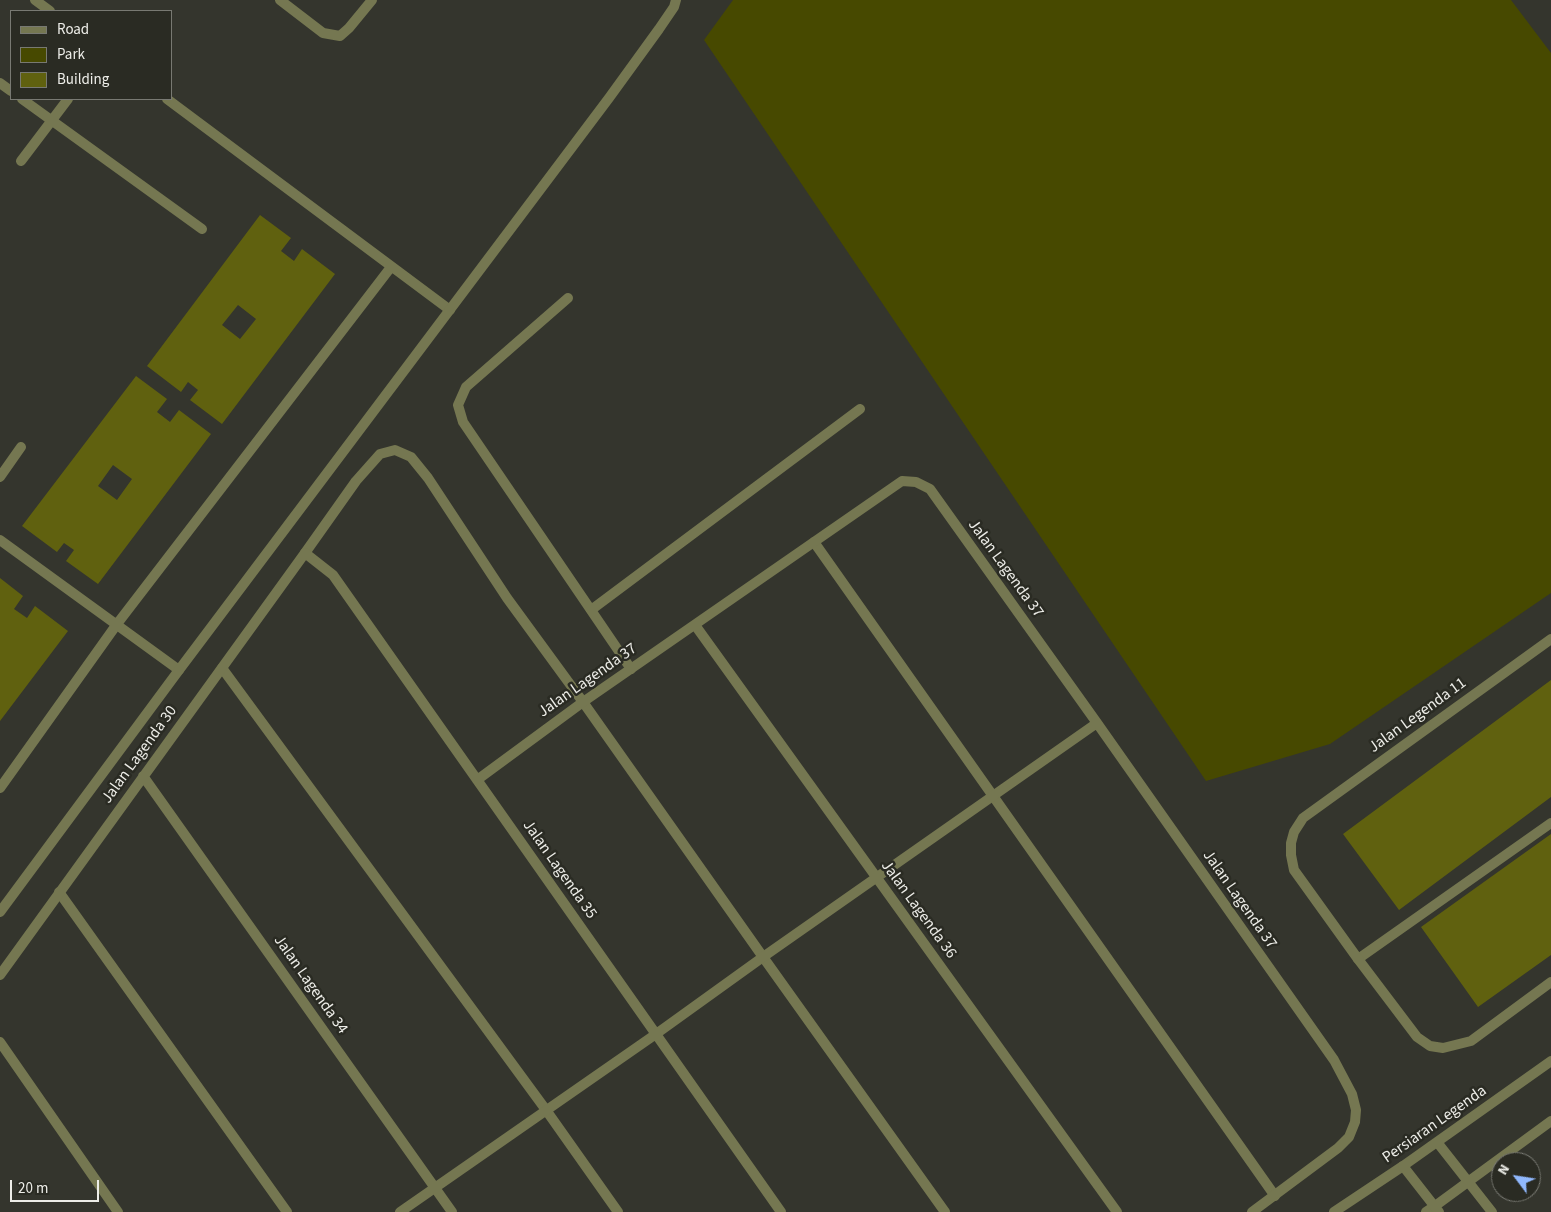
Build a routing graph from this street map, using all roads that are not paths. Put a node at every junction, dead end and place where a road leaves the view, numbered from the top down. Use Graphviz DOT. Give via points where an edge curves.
graph roads {
  1 [pos="35,0"];
  2 [pos="280,0"];
  3 [pos="372,0"];
  4 [pos="676,0"];
  5 [pos="49,10"];
  6 [pos="23,100"];
  7 [pos="67,100"];
  8 [pos="168,100"];
  9 [pos="52,120"];
  10 [pos="21,161"];
  11 [pos="202,229"];
  12 [pos="391,266"];
  13 [pos="568,298"];
  14 [pos="450,310"];
  15 [pos="860,409"];
  16 [pos="21,447"];
  17 [pos="0,477"];
  18 [pos="0,540"];
  19 [pos="814,542"];
  20 [pos="305,553"];
  21 [pos="591,610"];
  22 [pos="117,624"];
  23 [pos="695,626"];
  24 [pos="1551,639"];
  25 [pos="222,668"];
  26 [pos="631,669"];
  27 [pos="179,670"];
  28 [pos="583,702"];
  29 [pos="1097,722"];
  30 [pos="143,776"];
  31 [pos="477,780"];
  32 [pos="0,788"];
  33 [pos="993,795"];
  34 [pos="1551,823"];
  35 [pos="876,878"];
  36 [pos="59,892"];
  37 [pos="0,912"];
  38 [pos="763,957"];
  39 [pos="1358,959"];
  40 [pos="0,976"];
  41 [pos="1551,982"];
  42 [pos="656,1034"];
  43 [pos="0,1042"];
  44 [pos="1551,1061"];
  45 [pos="546,1110"];
  46 [pos="1551,1121"];
  47 [pos="1437,1142"];
  48 [pos="1403,1166"];
  49 [pos="1468,1182"];
  50 [pos="435,1187"];
  51 [pos="1275,1196"];
  52 [pos="1433,1210"];
  53 [pos="118,1212"];
  54 [pos="287,1212"];
  55 [pos="400,1212"];
  56 [pos="452,1212"];
  57 [pos="618,1212"];
  58 [pos="781,1212"];
  59 [pos="945,1212"];
  60 [pos="1117,1212"];
  61 [pos="1252,1212"];
  62 [pos="1334,1212"];
  63 [pos="1492,1212"];
  1 -- 5 [label="street"];
  2 -- 3 [label="street" via="323,33 340,36"];
  4 -- 14 [label="street" via="609,98"];
  6 -- 9 [label="street"];
  7 -- 9 [label="street"];
  8 -- 12 [label="street"];
  9 -- 10 [label="street"];
  9 -- 11 [label="street"];
  12 -- 14 [label="street"];
  12 -- 22 [label="street"];
  13 -- 21 [label="street" via="466,387 458,405 463,422"];
  14 -- 27 [label="street"];
  15 -- 21 [label="street"];
  16 -- 17 [label="street"];
  18 -- 22 [label="street"];
  19 -- 23 [label="street, Jalan Lagenda 37"];
  19 -- 29 [label="street, Jalan Lagenda 37" via="902,481 916,482 930,490"];
  19 -- 33 [label="street"];
  20 -- 25 [label="street, Jalan Lagenda 30"];
  20 -- 28 [label="street, Jalan Lagenda 30" via="356,481 380,454 395,450 411,457"];
  20 -- 31 [label="street, Jalan Lagenda 35" via="333,574"];
  21 -- 26 [label="street"];
  22 -- 27 [label="street"];
  22 -- 32 [label="street"];
  23 -- 26 [label="street, Jalan Lagenda 37"];
  23 -- 35 [label="street, Jalan Lagenda 36"];
  24 -- 39 [label="street, Jalan Legenda 11" via="1303,818 1294,832 1291,843 1294,870"];
  25 -- 30 [label="street, Jalan Lagenda 30"];
  25 -- 45 [label="street"];
  26 -- 28 [label="street, Jalan Lagenda 37"];
  27 -- 37 [label="street"];
  28 -- 31 [label="street, Jalan Lagenda 37"];
  28 -- 38 [label="street, Jalan Lagenda 30"];
  29 -- 33 [label="street"];
  29 -- 51 [label="street, Jalan Lagenda 37" via="1334,1060 1352,1094 1356,1110 1349,1137"];
  30 -- 36 [label="street, Jalan Lagenda 30"];
  30 -- 50 [label="street, Jalan Lagenda 34"];
  31 -- 42 [label="street, Jalan Lagenda 35"];
  33 -- 35 [label="street"];
  33 -- 51 [label="street"];
  34 -- 39 [label="street"];
  35 -- 38 [label="street"];
  35 -- 60 [label="street, Jalan Lagenda 36"];
  36 -- 40 [label="street, Jalan Lagenda 30"];
  36 -- 54 [label="street"];
  38 -- 42 [label="street"];
  38 -- 59 [label="street, Jalan Lagenda 30"];
  39 -- 41 [label="street" via="1417,1037 1430,1046 1443,1048 1471,1041"];
  42 -- 45 [label="street"];
  42 -- 58 [label="street, Jalan Lagenda 35"];
  43 -- 53 [label="street"];
  44 -- 47 [label="street, Persiaran Legenda"];
  45 -- 50 [label="street"];
  45 -- 57 [label="street"];
  46 -- 49 [label="street"];
  47 -- 48 [label="street, Persiaran Legenda"];
  47 -- 49 [label="street"];
  48 -- 52 [label="street"];
  48 -- 62 [label="street, Persiaran Legenda"];
  49 -- 52 [label="street"];
  49 -- 63 [label="street"];
  50 -- 55 [label="street"];
  50 -- 56 [label="street, Jalan Lagenda 34"];
  51 -- 61 [label="street"];
}
